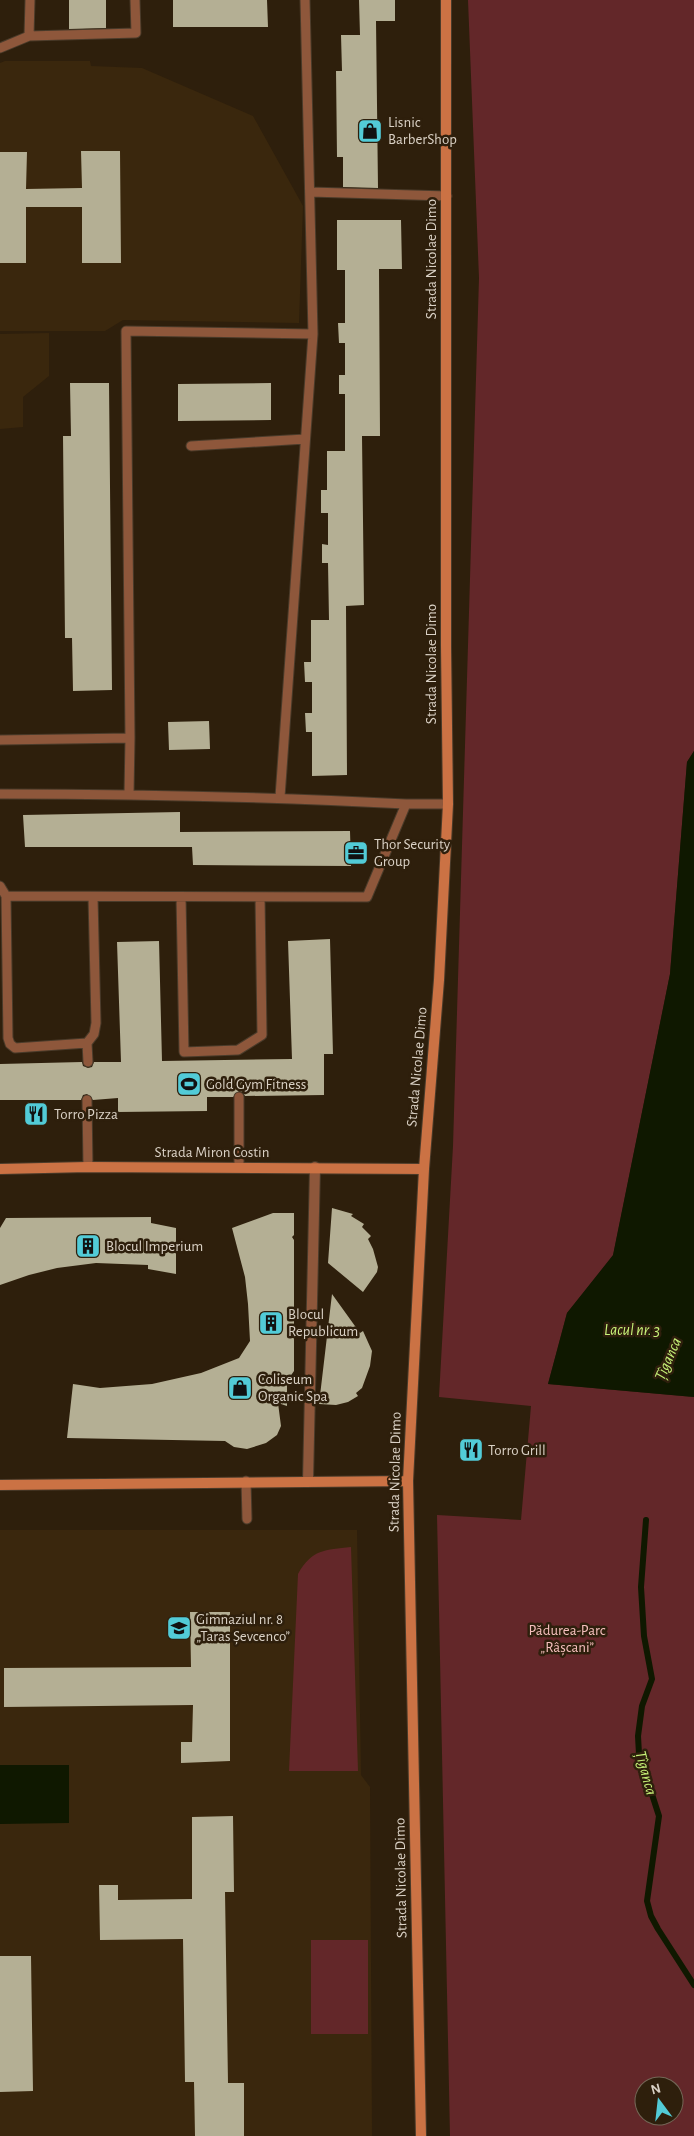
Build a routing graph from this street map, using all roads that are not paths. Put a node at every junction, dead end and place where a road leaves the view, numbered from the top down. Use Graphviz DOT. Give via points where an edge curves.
graph roads {
  1 [pos="30,0"];
  2 [pos="135,0"];
  3 [pos="305,0"];
  4 [pos="446,0"];
  5 [pos="29,36"];
  6 [pos="0,48"];
  7 [pos="310,192"];
  8 [pos="446,196"];
  9 [pos="313,334"];
  10 [pos="305,439"];
  11 [pos="191,446"];
  12 [pos="130,738"];
  13 [pos="0,740"];
  14 [pos="0,794"];
  15 [pos="129,794"];
  16 [pos="280,797"];
  17 [pos="406,804"];
  18 [pos="448,804"];
  19 [pos="0,886"];
  20 [pos="6,896"];
  21 [pos="94,896"];
  22 [pos="181,897"];
  23 [pos="260,897"];
  24 [pos="87,1043"];
  25 [pos="238,1050"];
  26 [pos="238,1060"];
  27 [pos="88,1062"];
  28 [pos="239,1097"];
  29 [pos="87,1100"];
  30 [pos="88,1167"];
  31 [pos="239,1167"];
  32 [pos="315,1167"];
  33 [pos="424,1168"];
  34 [pos="0,1169"];
  35 [pos="246,1481"];
  36 [pos="308,1481"];
  37 [pos="408,1481"];
  38 [pos="0,1485"];
  39 [pos="247,1519"];
  40 [pos="421,2136"];
  1 -- 5 [label="lane"];
  2 -- 5 [label="lane" via="136,34"];
  3 -- 7 [label="lane"];
  4 -- 8 [label="main road, Strada Nicolae Dimo"];
  5 -- 6 [label="lane"];
  7 -- 8 [label="lane"];
  7 -- 9 [label="lane"];
  8 -- 18 [label="main road, Strada Nicolae Dimo"];
  9 -- 10 [label="lane"];
  9 -- 12 [label="lane" via="126,331"];
  10 -- 11 [label="lane"];
  10 -- 16 [label="lane"];
  12 -- 13 [label="lane"];
  12 -- 15 [label="lane"];
  14 -- 15 [label="lane"];
  15 -- 16 [label="lane"];
  16 -- 17 [label="lane"];
  17 -- 18 [label="lane"];
  17 -- 23 [label="lane" via="367,896"];
  18 -- 33 [label="main road, Strada Nicolae Dimo" via="439,980"];
  19 -- 20 [label="lane"];
  20 -- 21 [label="lane"];
  20 -- 24 [label="lane" via="10,1044 15,1048"];
  21 -- 22 [label="lane"];
  21 -- 24 [label="lane" via="96,1023 94,1034"];
  22 -- 23 [label="lane"];
  22 -- 25 [label="lane" via="184,1052"];
  23 -- 25 [label="lane" via="262,1035"];
  24 -- 27 [label="lane"];
  25 -- 26 [label="lane"];
  28 -- 31 [label="lane"];
  29 -- 30 [label="lane"];
  30 -- 31 [label="main road, Strada Miron Costin"];
  30 -- 34 [label="main road, Strada Miron Costin"];
  31 -- 32 [label="main road, Strada Miron Costin"];
  32 -- 33 [label="main road, Strada Miron Costin"];
  32 -- 36 [label="street"];
  33 -- 37 [label="main road, Strada Nicolae Dimo"];
  35 -- 36 [label="main road"];
  35 -- 38 [label="main road"];
  35 -- 39 [label="lane"];
  36 -- 37 [label="main road"];
  37 -- 40 [label="main road, Strada Nicolae Dimo"];
}
